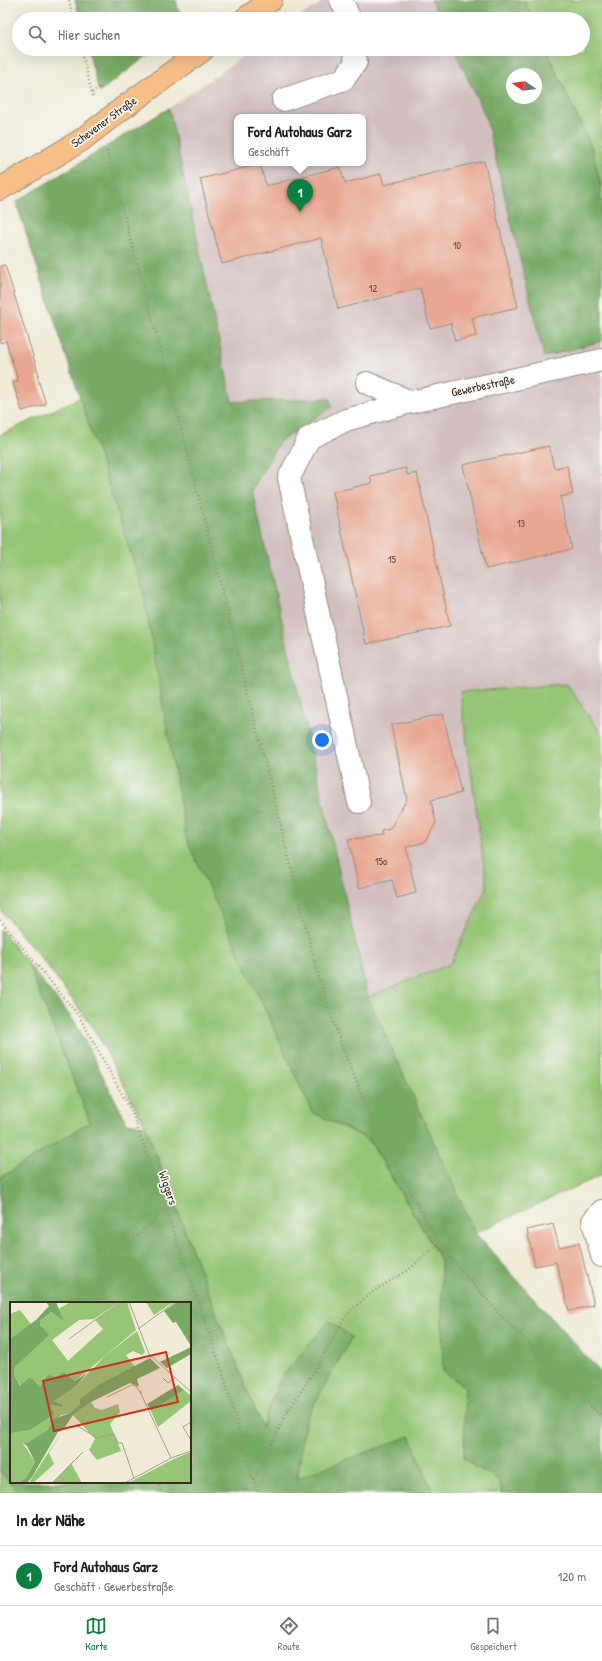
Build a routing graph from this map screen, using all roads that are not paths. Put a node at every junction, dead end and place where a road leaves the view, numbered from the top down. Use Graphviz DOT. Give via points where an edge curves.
graph roads {
  1 [pos="271,0"];
  2 [pos="341,0"];
  3 [pos="255,12"];
  4 [pos="347,12"];
  5 [pos="194,56"];
  6 [pos="355,56"];
  7 [pos="283,100"];
  8 [pos="0,189"];
  9 [pos="602,360"];
  10 [pos="367,383"];
  11 [pos="411,402"];
  12 [pos="358,802"];
  13 [pos="602,1212"];
  14 [pos="602,1256"];
  1 -- 3 [label="main road"];
  2 -- 4 [label="street"];
  5 -- 8 [label="main road, Schevener Straße, bridge" via="80,141"];
  6 -- 7 [label="street" via="356,62 344,79"];
  9 -- 11 [label="street, Gewerbestraße"];
  10 -- 11 [label="street"];
  11 -- 12 [label="street, Gewerbestraße" via="346,420 309,438 289,478"];
  13 -- 14 [label="street" via="593,1221"];
}
